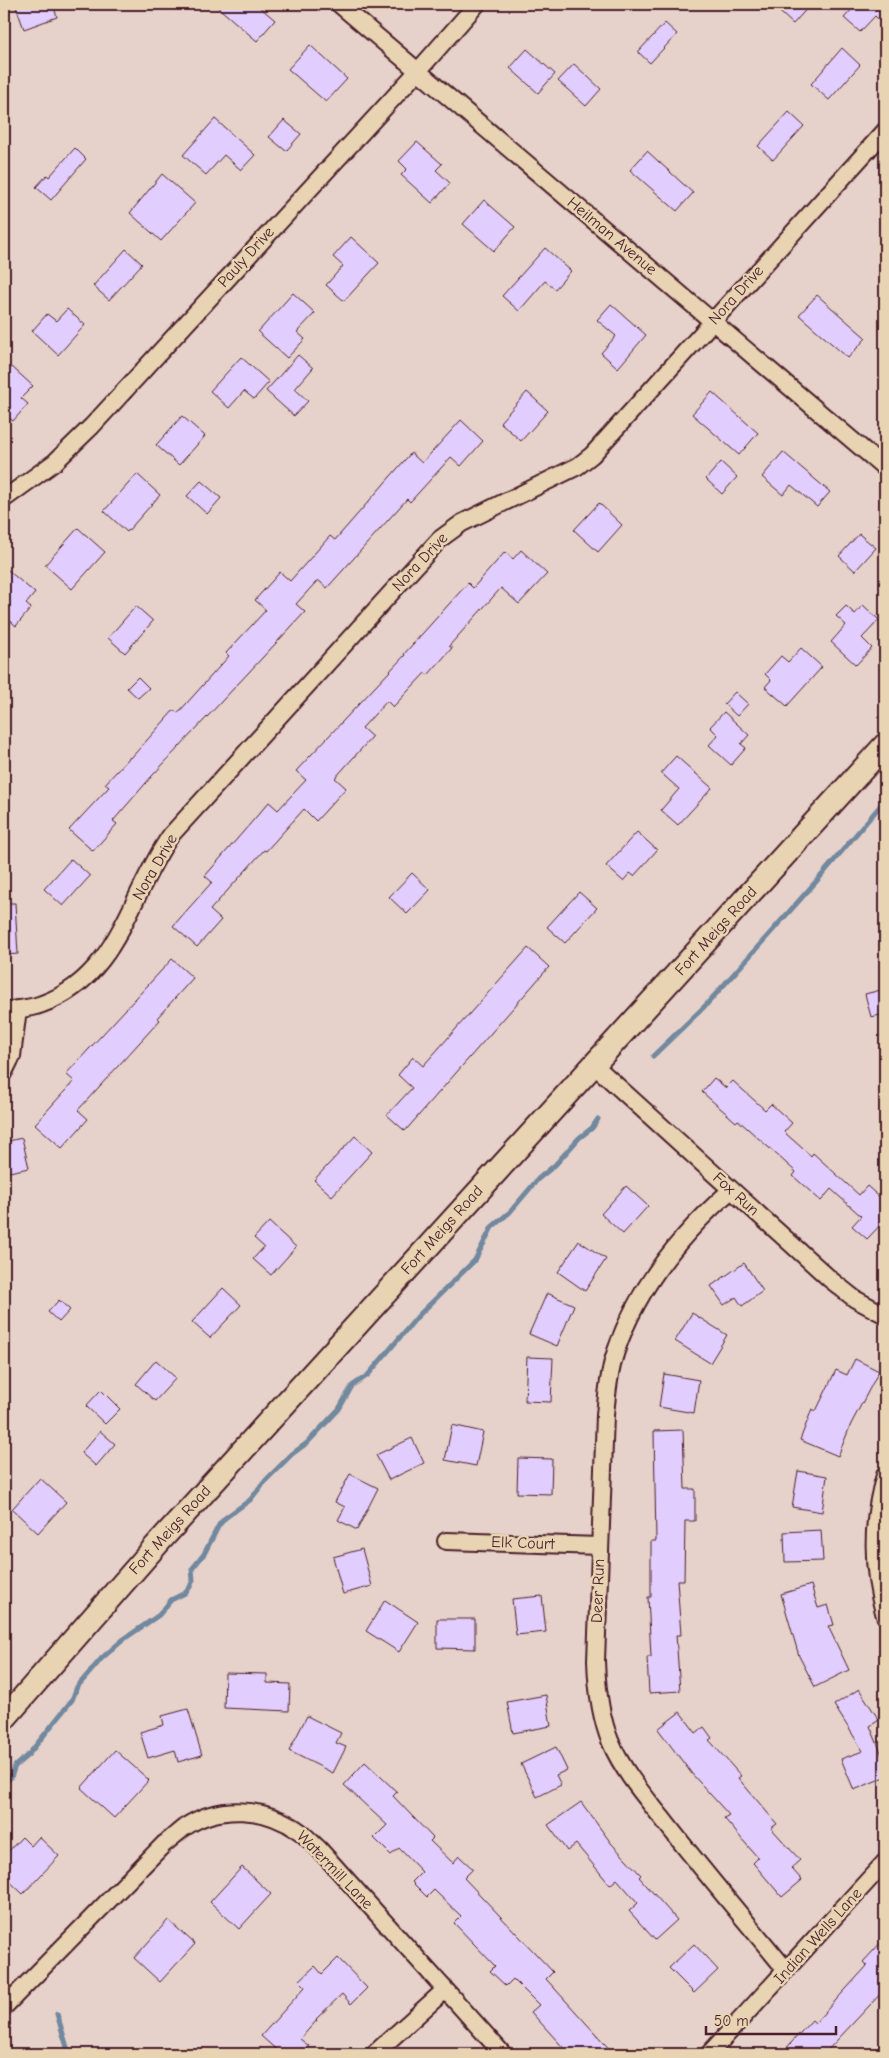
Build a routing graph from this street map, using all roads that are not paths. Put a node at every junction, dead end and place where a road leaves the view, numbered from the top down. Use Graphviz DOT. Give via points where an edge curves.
graph roads {
  1 [pos="339,4"];
  2 [pos="477,4"];
  3 [pos="418,71"];
  4 [pos="885,131"];
  5 [pos="712,321"];
  6 [pos="885,468"];
  7 [pos="4,499"];
  8 [pos="885,745"];
  9 [pos="11,1010"];
  10 [pos="594,1065"];
  11 [pos="4,1072"];
  12 [pos="731,1190"];
  13 [pos="885,1315"];
  14 [pos="885,1474"];
  15 [pos="446,1541"];
  16 [pos="599,1546"];
  17 [pos="885,1616"];
  18 [pos="4,1719"];
  19 [pos="885,1862"];
  20 [pos="786,1970"];
  21 [pos="445,1990"];
  22 [pos="4,2007"];
  23 [pos="374,2054"];
  24 [pos="503,2054"];
  25 [pos="709,2054"];
  1 -- 3 [label="street, Heilman Avenue"];
  2 -- 3 [label="street, Pauly Drive"];
  3 -- 5 [label="street, Heilman Avenue"];
  3 -- 7 [label="street, Pauly Drive" via="92,426 55,462"];
  4 -- 5 [label="street, Nora Drive"];
  5 -- 6 [label="street, Heilman Avenue"];
  5 -- 9 [label="street, Nora Drive" via="592,455 578,466 462,523 440,539 171,835 111,948 90,973 69,990 41,1004"];
  8 -- 10 [label="street, Fort Meigs Road"];
  9 -- 11 [label="street, Nora Drive" via="12,1056"];
  10 -- 12 [label="street, Fox Run"];
  10 -- 18 [label="street, Fort Meigs Road" via="166,1533"];
  12 -- 13 [label="street, Fox Run" via="831,1280 854,1298"];
  12 -- 16 [label="street, Deer Run" via="670,1255 648,1283 629,1316 616,1352 605,1415"];
  14 -- 17 [label="street" via="874,1541 878,1593"];
  15 -- 16 [label="street, Elk Court"];
  16 -- 20 [label="street, Deer Run" via="597,1689 611,1742 623,1767"];
  19 -- 20 [label="street, Indian Wells Lane"];
  20 -- 25 [label="street, Indian Wells Lane"];
  21 -- 22 [label="street, Watermill Lane" via="319,1849 299,1831 276,1818 236,1811 197,1820 164,1844"];
  21 -- 23 [label="street"];
  21 -- 24 [label="street, Watermill Lane"];
}
